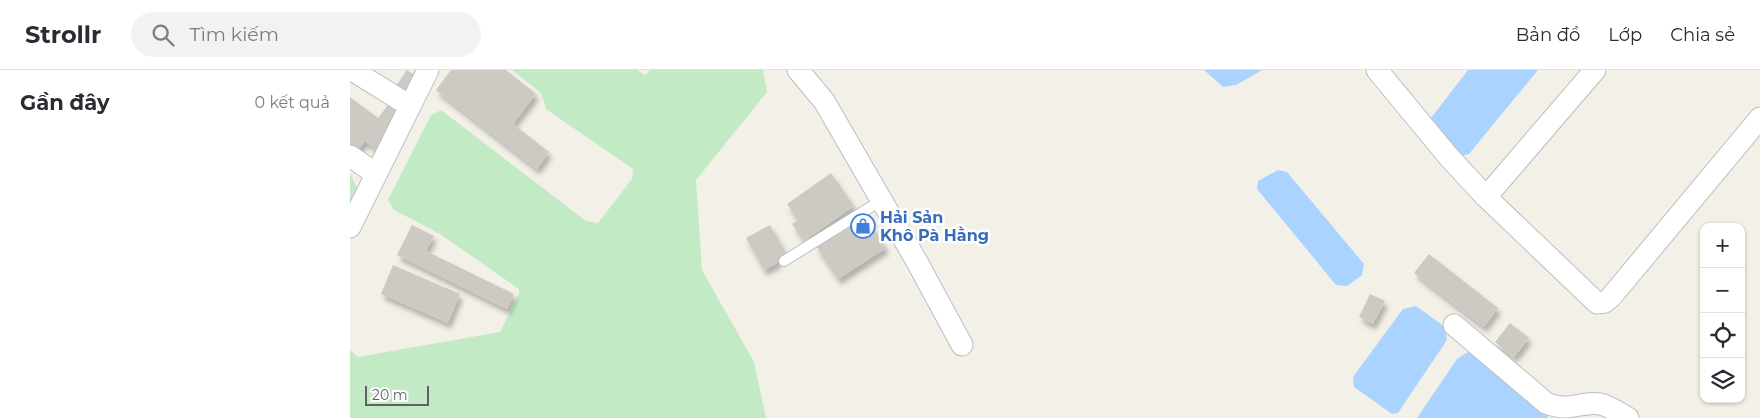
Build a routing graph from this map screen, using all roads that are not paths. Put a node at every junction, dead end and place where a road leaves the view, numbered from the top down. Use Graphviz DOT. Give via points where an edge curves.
graph roads {
  1 [pos="352,70"];
  2 [pos="428,70"];
  3 [pos="798,70"];
  4 [pos="1596,70"];
  5 [pos="1380,71"];
  6 [pos="410,106"];
  7 [pos="1760,118"];
  8 [pos="350,156"];
  9 [pos="376,174"];
  10 [pos="1486,197"];
  11 [pos="882,200"];
  12 [pos="350,227"];
  13 [pos="784,261"];
  14 [pos="1454,325"];
  15 [pos="962,345"];
  16 [pos="1628,418"];
  1 -- 6 [label="street"];
  2 -- 6 [label="street"];
  3 -- 11 [label="street" via="824,101"];
  4 -- 10 [label="street"];
  5 -- 10 [label="street" via="1448,156"];
  6 -- 9 [label="street"];
  7 -- 10 [label="street" via="1611,297 1601,303 1597,303"];
  8 -- 9 [label="street"];
  9 -- 12 [label="street"];
  11 -- 13 [label="lane"];
  11 -- 15 [label="street"];
  14 -- 16 [label="street" via="1546,403 1558,408 1599,404 1609,406"];
}
